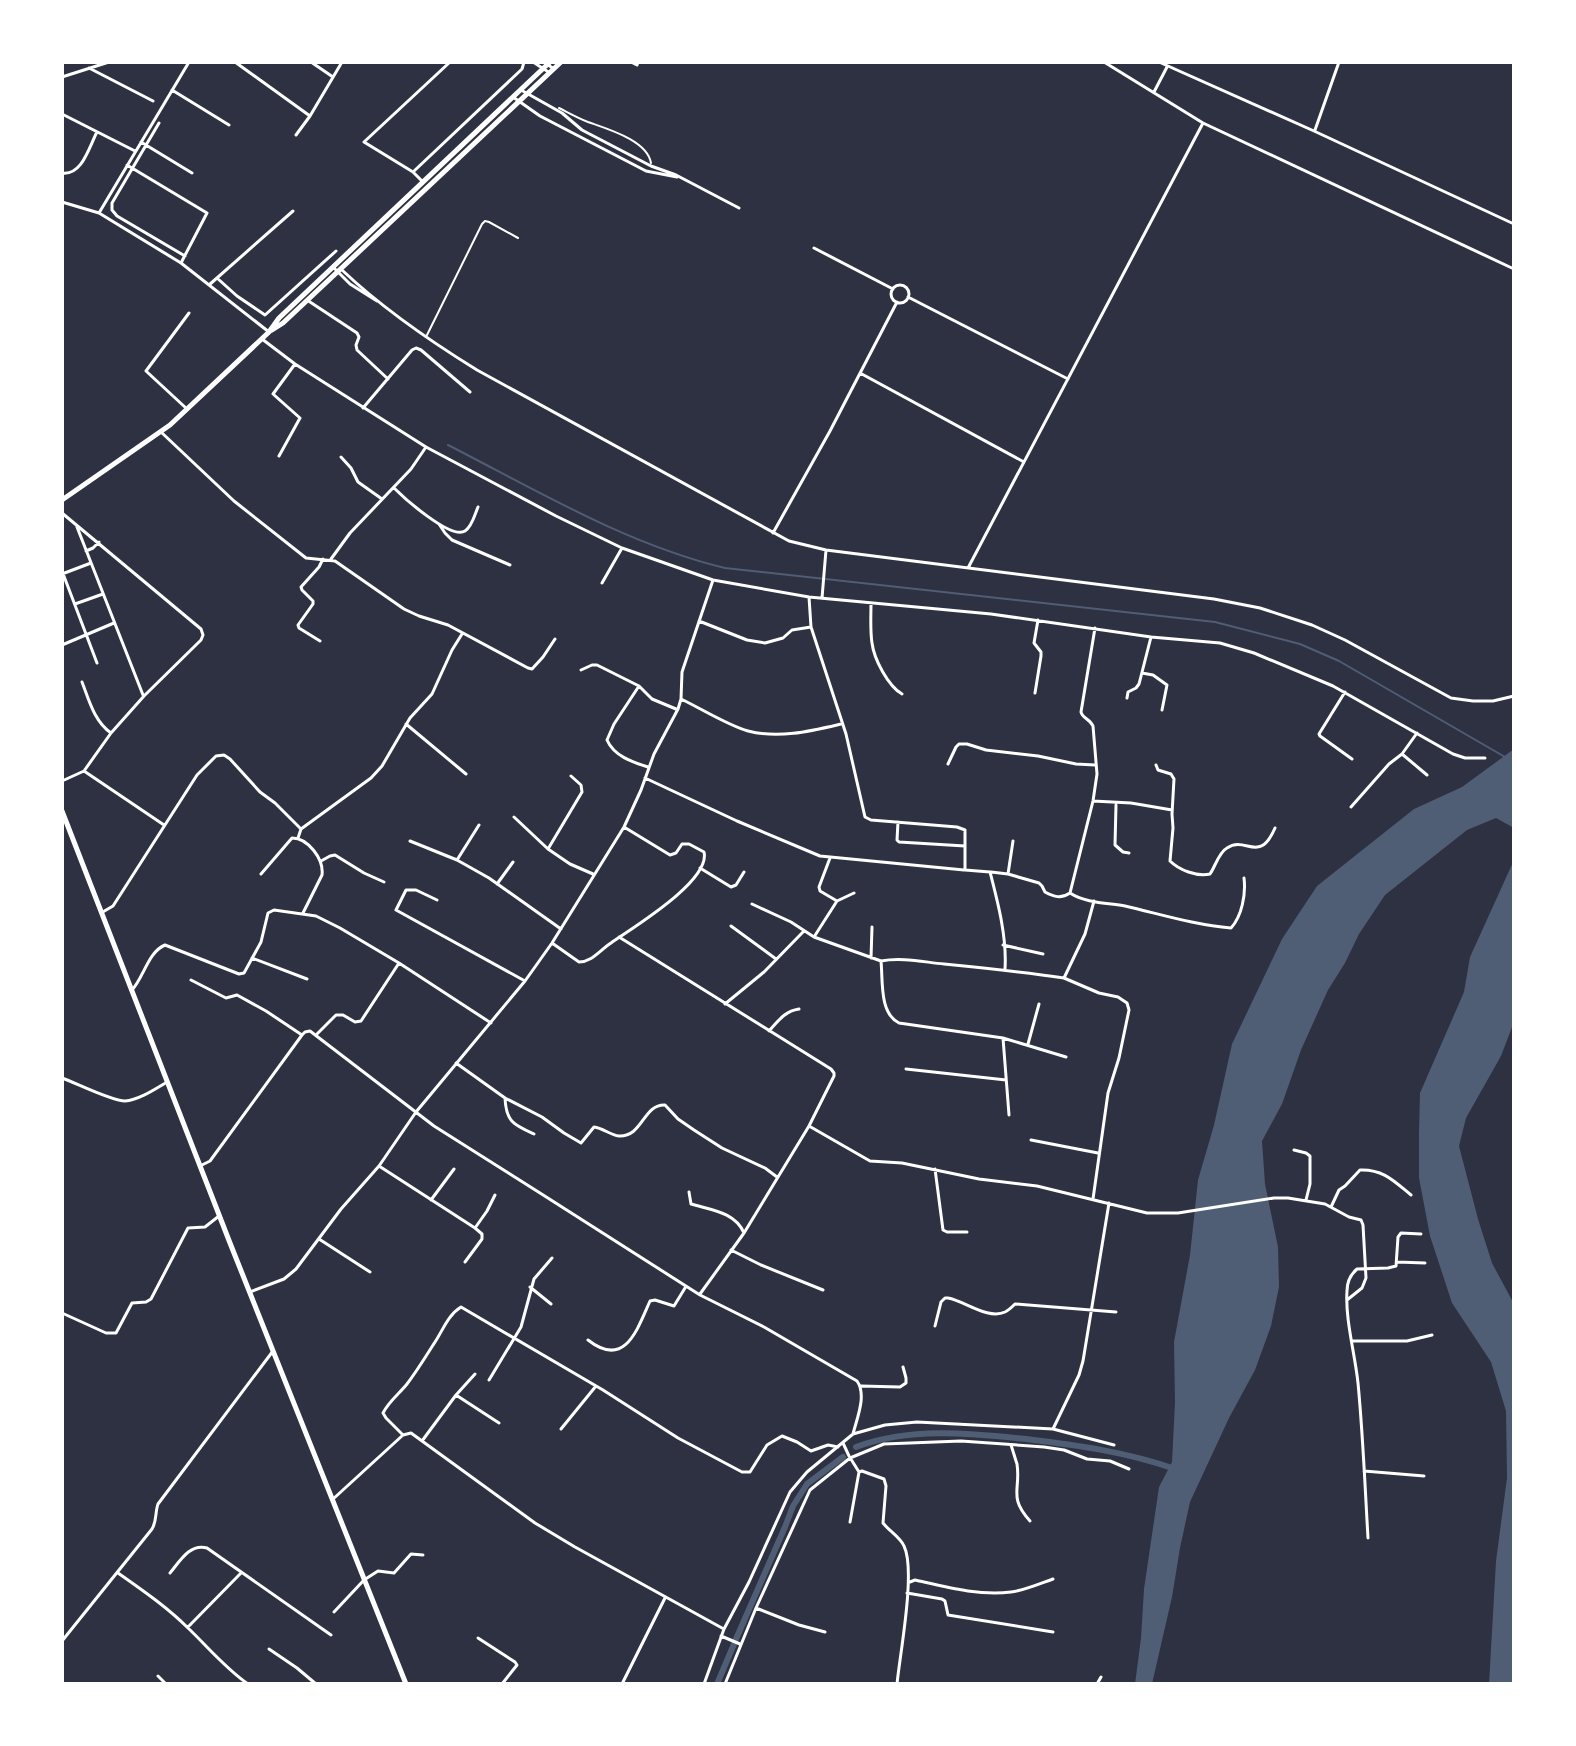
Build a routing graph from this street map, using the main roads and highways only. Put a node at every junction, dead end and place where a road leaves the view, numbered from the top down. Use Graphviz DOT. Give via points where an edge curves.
graph roads {
  1 [pos="561,62"];
  2 [pos="546,64"];
  3 [pos="337,268"];
  4 [pos="269,332"];
  5 [pos="62,500"];
  6 [pos="62,811"];
  7 [pos="406,1684"];
  1 -- 3 [label="main road"];
  2 -- 3 [label="main road"];
  3 -- 4 [label="main road"];
  3 -- 4 [label="main road"];
  4 -- 5 [label="main road" via="161,432"];
  6 -- 7 [label="main road"];
}
